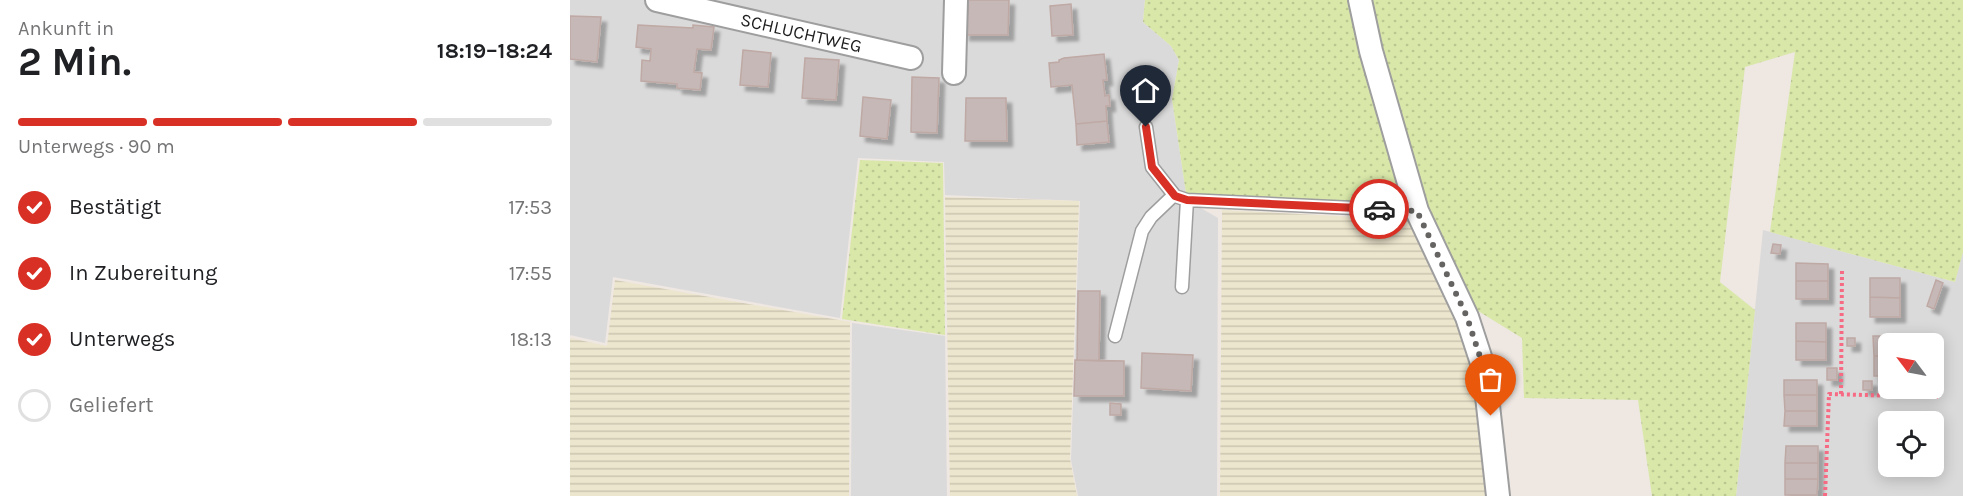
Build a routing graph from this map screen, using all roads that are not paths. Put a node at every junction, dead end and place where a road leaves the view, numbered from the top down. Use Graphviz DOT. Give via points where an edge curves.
graph roads {
  1 [pos="657,0"];
  2 [pos="956,0"];
  3 [pos="1360,0"];
  4 [pos="911,58"];
  5 [pos="954,73"];
  6 [pos="1146,127"];
  7 [pos="1174,195"];
  8 [pos="1187,200"];
  9 [pos="1417,211"];
  10 [pos="1182,287"];
  11 [pos="1115,336"];
  12 [pos="1498,496"];
  1 -- 4 [label="street, SCHLUCHTWEG"];
  2 -- 5 [label="street"];
  3 -- 9 [label="street"];
  6 -- 7 [label="lane" via="1152,167"];
  7 -- 8 [label="lane"];
  7 -- 11 [label="lane" via="1142,231"];
  8 -- 9 [label="lane"];
  8 -- 10 [label="lane"];
  9 -- 12 [label="street" via="1467,317 1484,369"];
}
